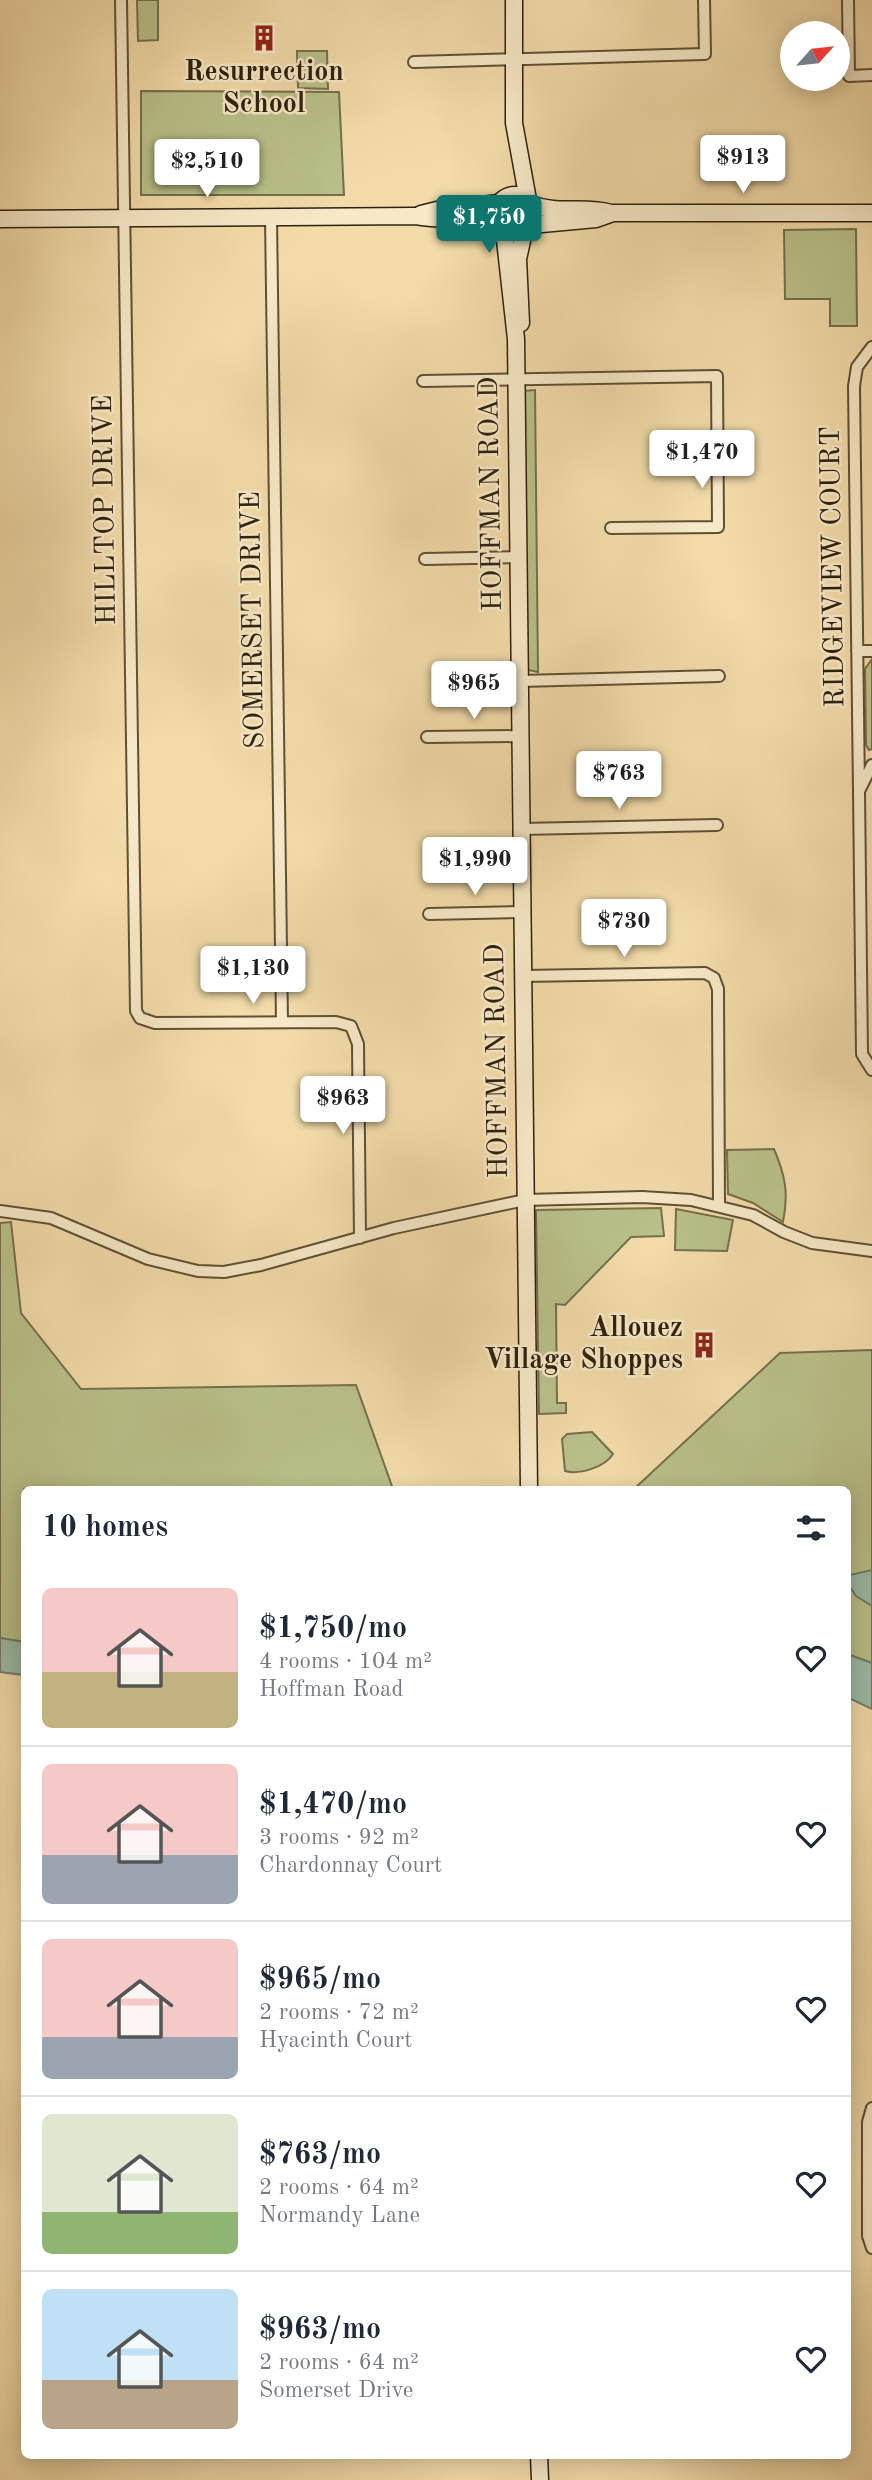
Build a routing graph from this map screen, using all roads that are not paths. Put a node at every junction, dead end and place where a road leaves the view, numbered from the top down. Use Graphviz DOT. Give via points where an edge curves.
graph roads {
  1 [pos="121,0"];
  2 [pos="514,0"];
  3 [pos="704,0"];
  4 [pos="848,0"];
  5 [pos="515,60"];
  6 [pos="414,62"];
  7 [pos="872,75"];
  8 [pos="514,123"];
  9 [pos="503,200"];
  10 [pos="530,202"];
  11 [pos="613,213"];
  12 [pos="872,213"];
  13 [pos="415,216"];
  14 [pos="124,218"];
  15 [pos="271,218"];
  16 [pos="0,219"];
  17 [pos="501,227"];
  18 [pos="528,228"];
  19 [pos="516,339"];
  20 [pos="872,347"];
  21 [pos="517,379"];
  22 [pos="423,381"];
  23 [pos="611,528"];
  24 [pos="519,557"];
  25 [pos="425,559"];
  26 [pos="857,651"];
  27 [pos="872,651"];
  28 [pos="719,676"];
  29 [pos="520,681"];
  30 [pos="520,736"];
  31 [pos="427,737"];
  32 [pos="872,765"];
  33 [pos="859,790"];
  34 [pos="717,825"];
  35 [pos="522,829"];
  36 [pos="522,912"];
  37 [pos="429,914"];
  38 [pos="867,939"];
  39 [pos="523,976"];
  40 [pos="282,1021"];
  41 [pos="870,1068"];
  42 [pos="0,1199"];
  43 [pos="525,1200"];
  44 [pos="719,1206"];
  45 [pos="0,1211"];
  46 [pos="360,1238"];
  47 [pos="872,1251"];
  48 [pos="529,1486"];
  49 [pos="872,2108"];
  50 [pos="872,2248"];
  51 [pos="539,2459"];
  52 [pos="540,2480"];
  1 -- 14 [label="street, HILLTOP DRIVE"];
  2 -- 5 [label="street"];
  3 -- 5 [label="street" via="705,54"];
  4 -- 7 [label="street" via="849,76"];
  5 -- 6 [label="street"];
  5 -- 8 [label="street"];
  8 -- 9 [label="street" via="509,144 512,180"];
  8 -- 10 [label="street"];
  9 -- 10 [label="street" via="518,195"];
  9 -- 13 [label="street"];
  9 -- 17 [label="street" via="495,213"];
  10 -- 11 [label="street" via="558,211 595,208"];
  10 -- 18 [label="street" via="534,215"];
  11 -- 12 [label="street"];
  11 -- 18 [label="street"];
  13 -- 15 [label="street"];
  13 -- 17 [label="street" via="481,219"];
  14 -- 15 [label="street"];
  14 -- 16 [label="street"];
  14 -- 40 [label="street, HILLTOP DRIVE" via="135,1003 140,1018 155,1024"];
  15 -- 40 [label="street, SOMERSET DRIVE"];
  17 -- 18 [label="street" via="514,234"];
  17 -- 19 [label="street, HOFFMAN ROAD"];
  18 -- 19 [label="street, HOFFMAN ROAD" via="518,259 522,316"];
  19 -- 21 [label="street, HOFFMAN ROAD"];
  20 -- 26 [label="street, RIDGEVIEW COURT" via="857,367 855,386"];
  21 -- 22 [label="street"];
  21 -- 23 [label="street" via="717,376 719,527"];
  21 -- 24 [label="street, HOFFMAN ROAD"];
  24 -- 25 [label="street"];
  24 -- 29 [label="street, HOFFMAN ROAD"];
  26 -- 27 [label="street"];
  26 -- 33 [label="street, RIDGEVIEW COURT"];
  28 -- 29 [label="street"];
  29 -- 30 [label="street, HOFFMAN ROAD"];
  30 -- 31 [label="street"];
  30 -- 35 [label="street, HOFFMAN ROAD"];
  32 -- 33 [label="street"];
  33 -- 38 [label="street, RIDGEVIEW COURT"];
  34 -- 35 [label="street"];
  35 -- 36 [label="street, HOFFMAN ROAD"];
  36 -- 37 [label="street"];
  36 -- 39 [label="street, HOFFMAN ROAD"];
  38 -- 41 [label="street, RIDGEVIEW COURT" via="862,1054"];
  39 -- 43 [label="street, HOFFMAN ROAD"];
  39 -- 44 [label="street" via="705,974 714,978 718,989"];
  40 -- 46 [label="street" via="351,1026 358,1044"];
  42 -- 45 [label="street"];
  43 -- 44 [label="street" via="642,1197"];
  43 -- 46 [label="street"];
  43 -- 48 [label="street, HOFFMAN ROAD"];
  44 -- 47 [label="street" via="753,1215 812,1243"];
  45 -- 46 [label="street" via="63,1222 148,1259 187,1270 224,1272"];
  49 -- 50 [label="street" via="868,2122 868,2236"];
  51 -- 52 [label="street"];
}
